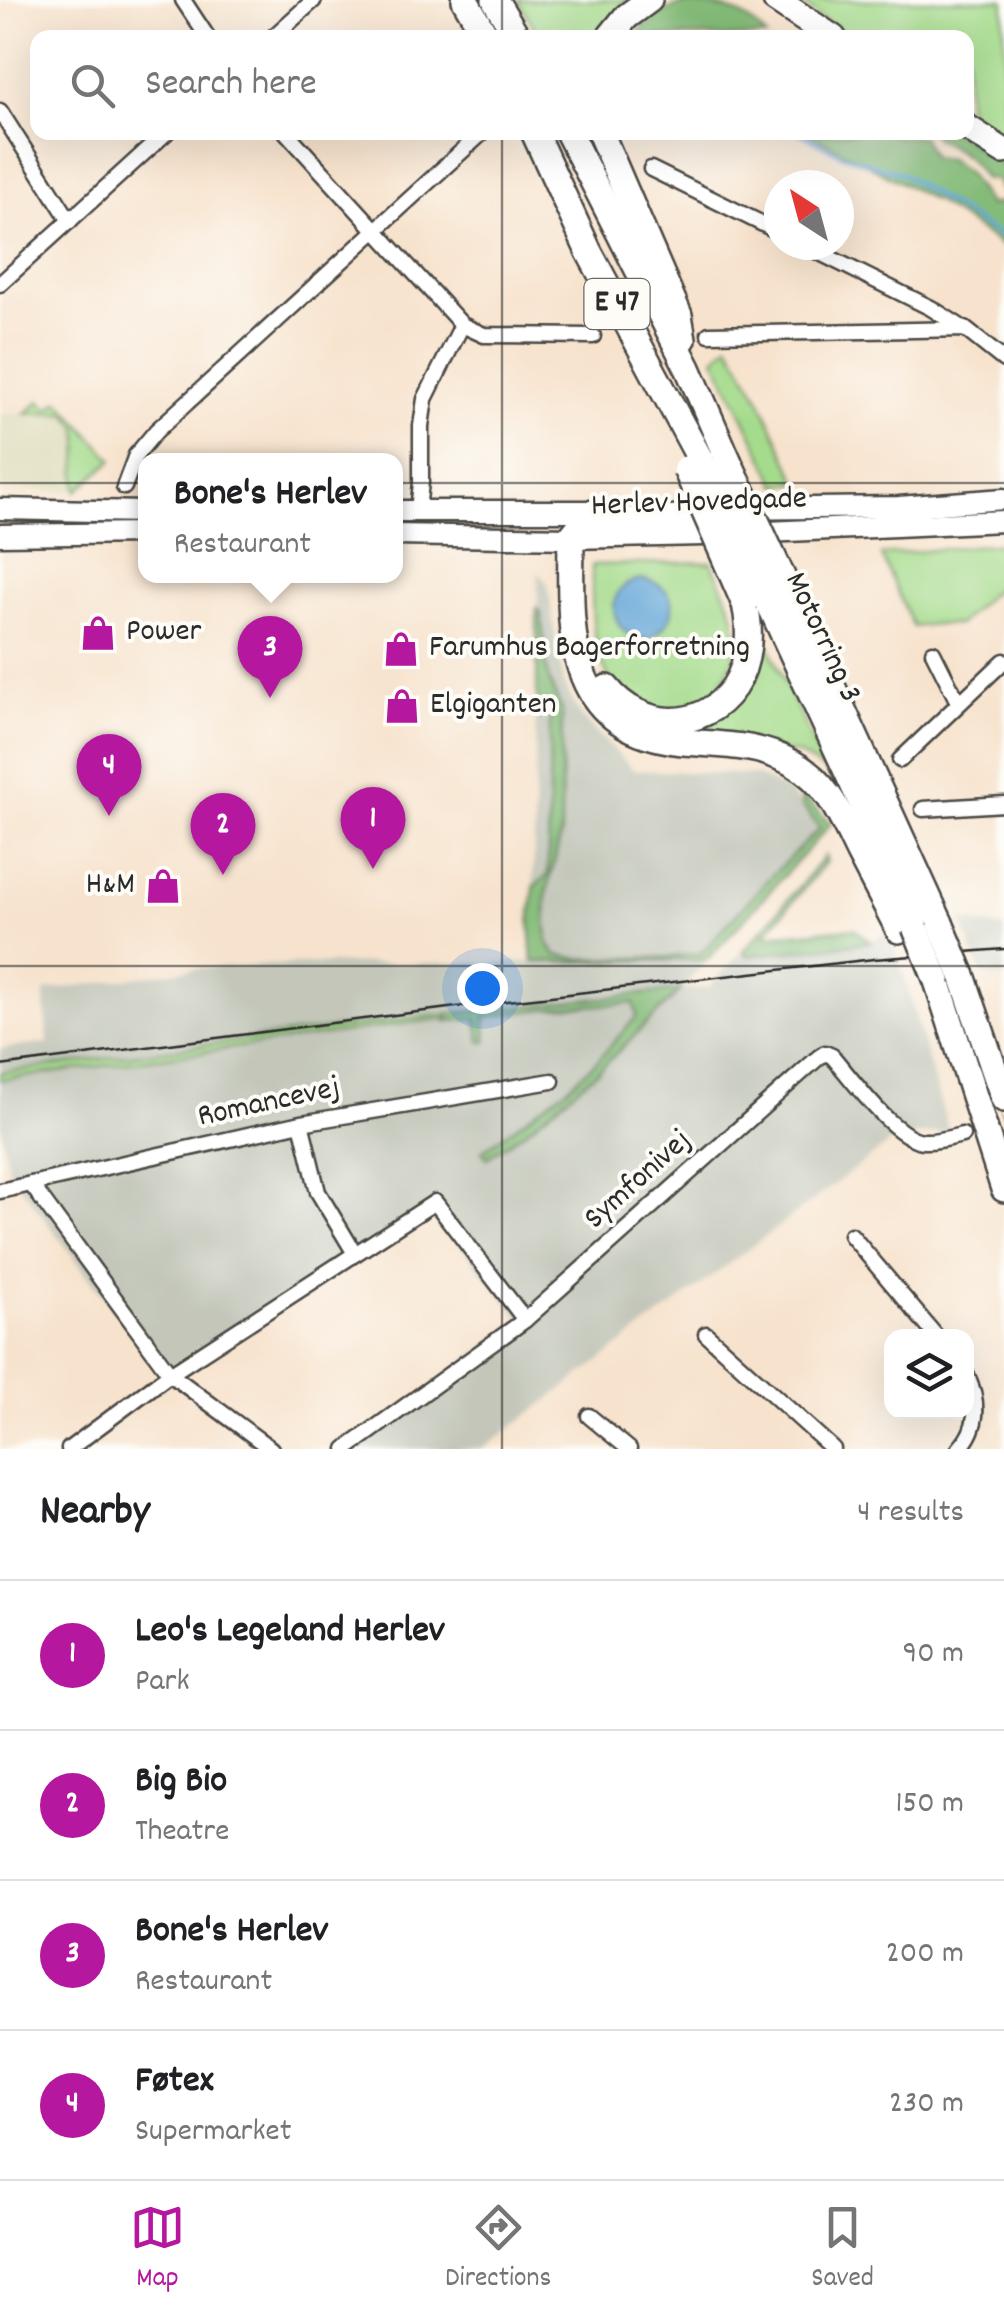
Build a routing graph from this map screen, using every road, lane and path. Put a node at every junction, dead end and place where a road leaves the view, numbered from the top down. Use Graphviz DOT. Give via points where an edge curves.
graph roads {
  1 [pos="183,0"];
  2 [pos="314,0"];
  3 [pos="465,0"];
  4 [pos="495,0"];
  5 [pos="649,0"];
  6 [pos="776,0"];
  7 [pos="203,30"];
  8 [pos="281,30"];
  9 [pos="482,30"];
  10 [pos="513,30"];
  11 [pos="616,30"];
  12 [pos="821,30"];
  13 [pos="0,111"];
  14 [pos="974,132"];
  15 [pos="158,140"];
  16 [pos="293,140"];
  17 [pos="474,140"];
  18 [pos="538,140"];
  19 [pos="572,140"];
  20 [pos="603,140"];
  21 [pos="1003,152"];
  22 [pos="651,169"];
  23 [pos="70,220"];
  24 [pos="764,225"];
  25 [pos="375,231"];
  26 [pos="834,260"];
  27 [pos="0,284"];
  28 [pos="462,325"];
  29 [pos="965,329"];
  30 [pos="709,334"];
  31 [pos="593,336"];
  32 [pos="1004,360"];
  33 [pos="688,368"];
  34 [pos="707,467"];
  35 [pos="124,486"];
  36 [pos="1004,498"];
  37 [pos="0,509"];
  38 [pos="736,509"];
  39 [pos="403,511"];
  40 [pos="418,511"];
  41 [pos="98,512"];
  42 [pos="138,512"];
  43 [pos="0,521"];
  44 [pos="1004,521"];
  45 [pos="579,528"];
  46 [pos="138,533"];
  47 [pos="0,534"];
  48 [pos="403,535"];
  49 [pos="769,602"];
  50 [pos="933,652"];
  51 [pos="1004,661"];
  52 [pos="958,702"];
  53 [pos="900,760"];
  54 [pos="1004,804"];
  55 [pos="924,809"];
  56 [pos="918,927"];
  57 [pos="940,981"];
  58 [pos="552,1081"];
  59 [pos="1004,1100"];
  60 [pos="301,1123"];
  61 [pos="962,1135"];
  62 [pos="31,1184"];
  63 [pos="1004,1190"];
  64 [pos="0,1192"];
  65 [pos="850,1235"];
  66 [pos="354,1252"];
  67 [pos="526,1320"];
  68 [pos="930,1329"];
  69 [pos="706,1334"];
  70 [pos="170,1374"];
  71 [pos="590,1416"];
  72 [pos="974,1419"];
  73 [pos="69,1449"];
  74 [pos="271,1449"];
  75 [pos="346,1449"];
  76 [pos="628,1449"];
  77 [pos="834,1449"];
  78 [pos="959,1449"];
  1 -- 7 [label="street"];
  2 -- 8 [label="street"];
  3 -- 9 [label="highway"];
  4 -- 10 [label="highway"];
  5 -- 11 [label="highway"];
  6 -- 12 [label="highway"];
  13 -- 23 [label="street"];
  14 -- 21 [label="highway"];
  15 -- 23 [label="street"];
  16 -- 25 [label="street"];
  17 -- 25 [label="street"];
  18 -- 34 [label="highway, E 47" via="617,319"];
  19 -- 33 [label="highway, Motorring 3 / E 47"];
  20 -- 33 [label="highway" via="678,315"];
  22 -- 24 [label="street"];
  23 -- 27 [label="street"];
  25 -- 28 [label="street"];
  25 -- 35 [label="street" via="156,432 136,455"];
  26 -- 29 [label="street"];
  28 -- 31 [label="street" via="484,335"];
  28 -- 40 [label="street" via="426,399"];
  29 -- 30 [label="street"];
  29 -- 32 [label="street"];
  33 -- 34 [label="highway, Motorring 3 / E 47"];
  34 -- 49 [label="highway, Motorring 3 / E 47, bridge"];
  34 -- 49 [label="highway, bridge"];
  36 -- 38 [label="main road, Herlev Hovedgade"];
  37 -- 41 [label="main road"];
  38 -- 45 [label="highway" via="721,518"];
  39 -- 40 [label="main road, Herlev Hovedgade"];
  40 -- 45 [label="main road, Herlev Hovedgade"];
  41 -- 42 [label="main road"];
  41 -- 43 [label="main road" via="81,521"];
  44 -- 45 [label="main road, Herlev Hovedgade" via="896,528"];
  45 -- 48 [label="main road, Herlev Hovedgade"];
  45 -- 49 [label="highway" via="596,665 609,690 642,716 684,720 722,701 744,665 750,624"];
  45 -- 56 [label="highway" via="572,630 596,700 641,734 760,748 796,765 831,798"];
  46 -- 47 [label="main road"];
  49 -- 56 [label="highway, Motorring 3 / E 47"];
  50 -- 52 [label="street"];
  51 -- 52 [label="street"];
  52 -- 53 [label="street"];
  54 -- 55 [label="street"];
  56 -- 57 [label="highway"];
  56 -- 57 [label="highway, Motorring 3 / E 47, bridge"];
  57 -- 59 [label="highway, Motorring 3 / E 47"];
  57 -- 63 [label="highway" via="947,1055"];
  58 -- 60 [label="street, Romancevej"];
  60 -- 62 [label="street, Romancevej"];
  60 -- 66 [label="street" via="318,1192"];
  61 -- 67 [label="street, Symfonivej" via="937,1141 906,1136 825,1053"];
  62 -- 64 [label="street, Romancevej"];
  62 -- 70 [label="street"];
  65 -- 68 [label="street"];
  66 -- 67 [label="street" via="435,1202"];
  66 -- 70 [label="street"];
  67 -- 75 [label="street, Symfonivej"];
  69 -- 77 [label="street"];
  70 -- 73 [label="street"];
  70 -- 74 [label="street"];
  71 -- 76 [label="street"];
  72 -- 78 [label="street"];
}
